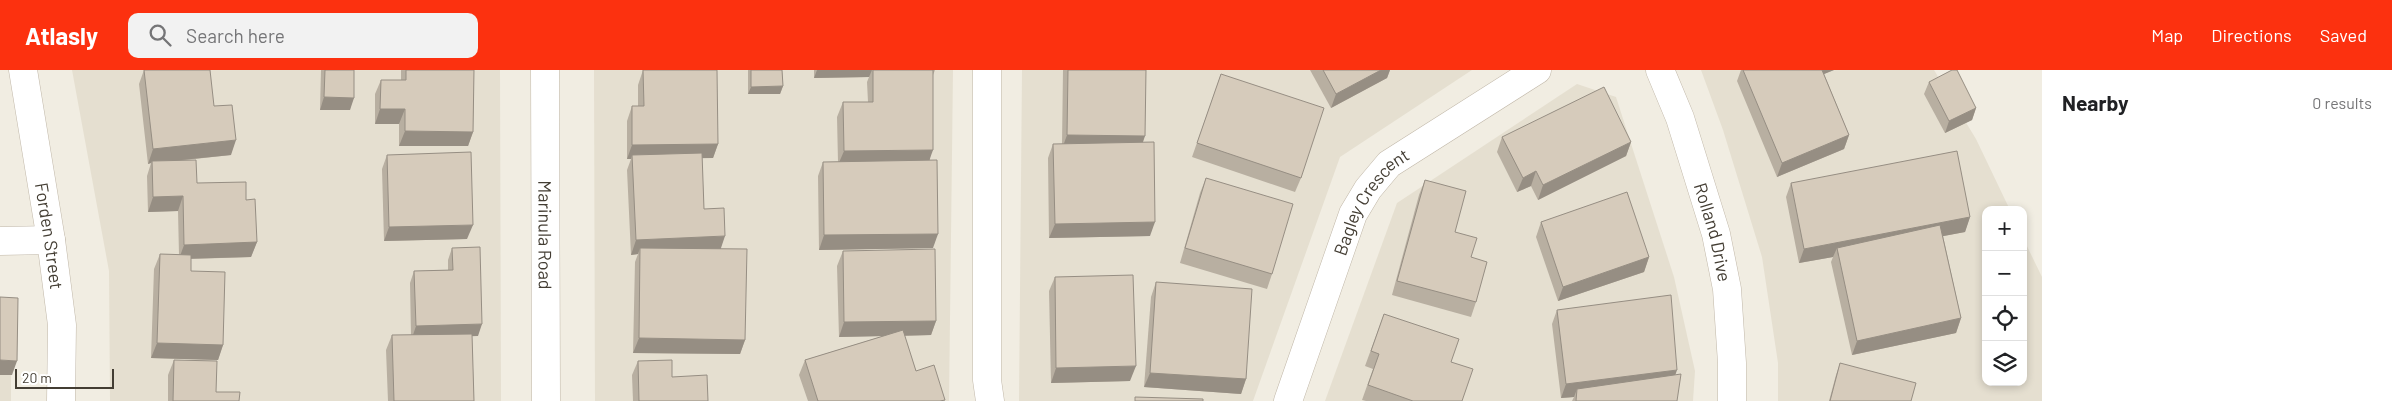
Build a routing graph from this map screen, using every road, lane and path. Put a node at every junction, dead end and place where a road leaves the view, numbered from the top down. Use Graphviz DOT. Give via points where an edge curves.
graph roads {
  1 [pos="23,70"];
  2 [pos="545,70"];
  3 [pos="987,70"];
  4 [pos="1537,70"];
  5 [pos="1660,70"];
  6 [pos="0,240"];
  7 [pos="51,240"];
  8 [pos="62,401"];
  9 [pos="546,401"];
  10 [pos="990,401"];
  11 [pos="1288,401"];
  12 [pos="1732,401"];
  1 -- 7 [label="street, Forden Street"];
  2 -- 9 [label="street, Marinula Road"];
  3 -- 10 [label="street" via="987,380"];
  4 -- 11 [label="street, Bagley Crescent" via="1389,164 1368,189 1353,214"];
  5 -- 12 [label="street, Rolland Drive" via="1680,118 1716,234 1727,289"];
  6 -- 7 [label="street"];
  7 -- 8 [label="street, Forden Street" via="62,325"];
}
